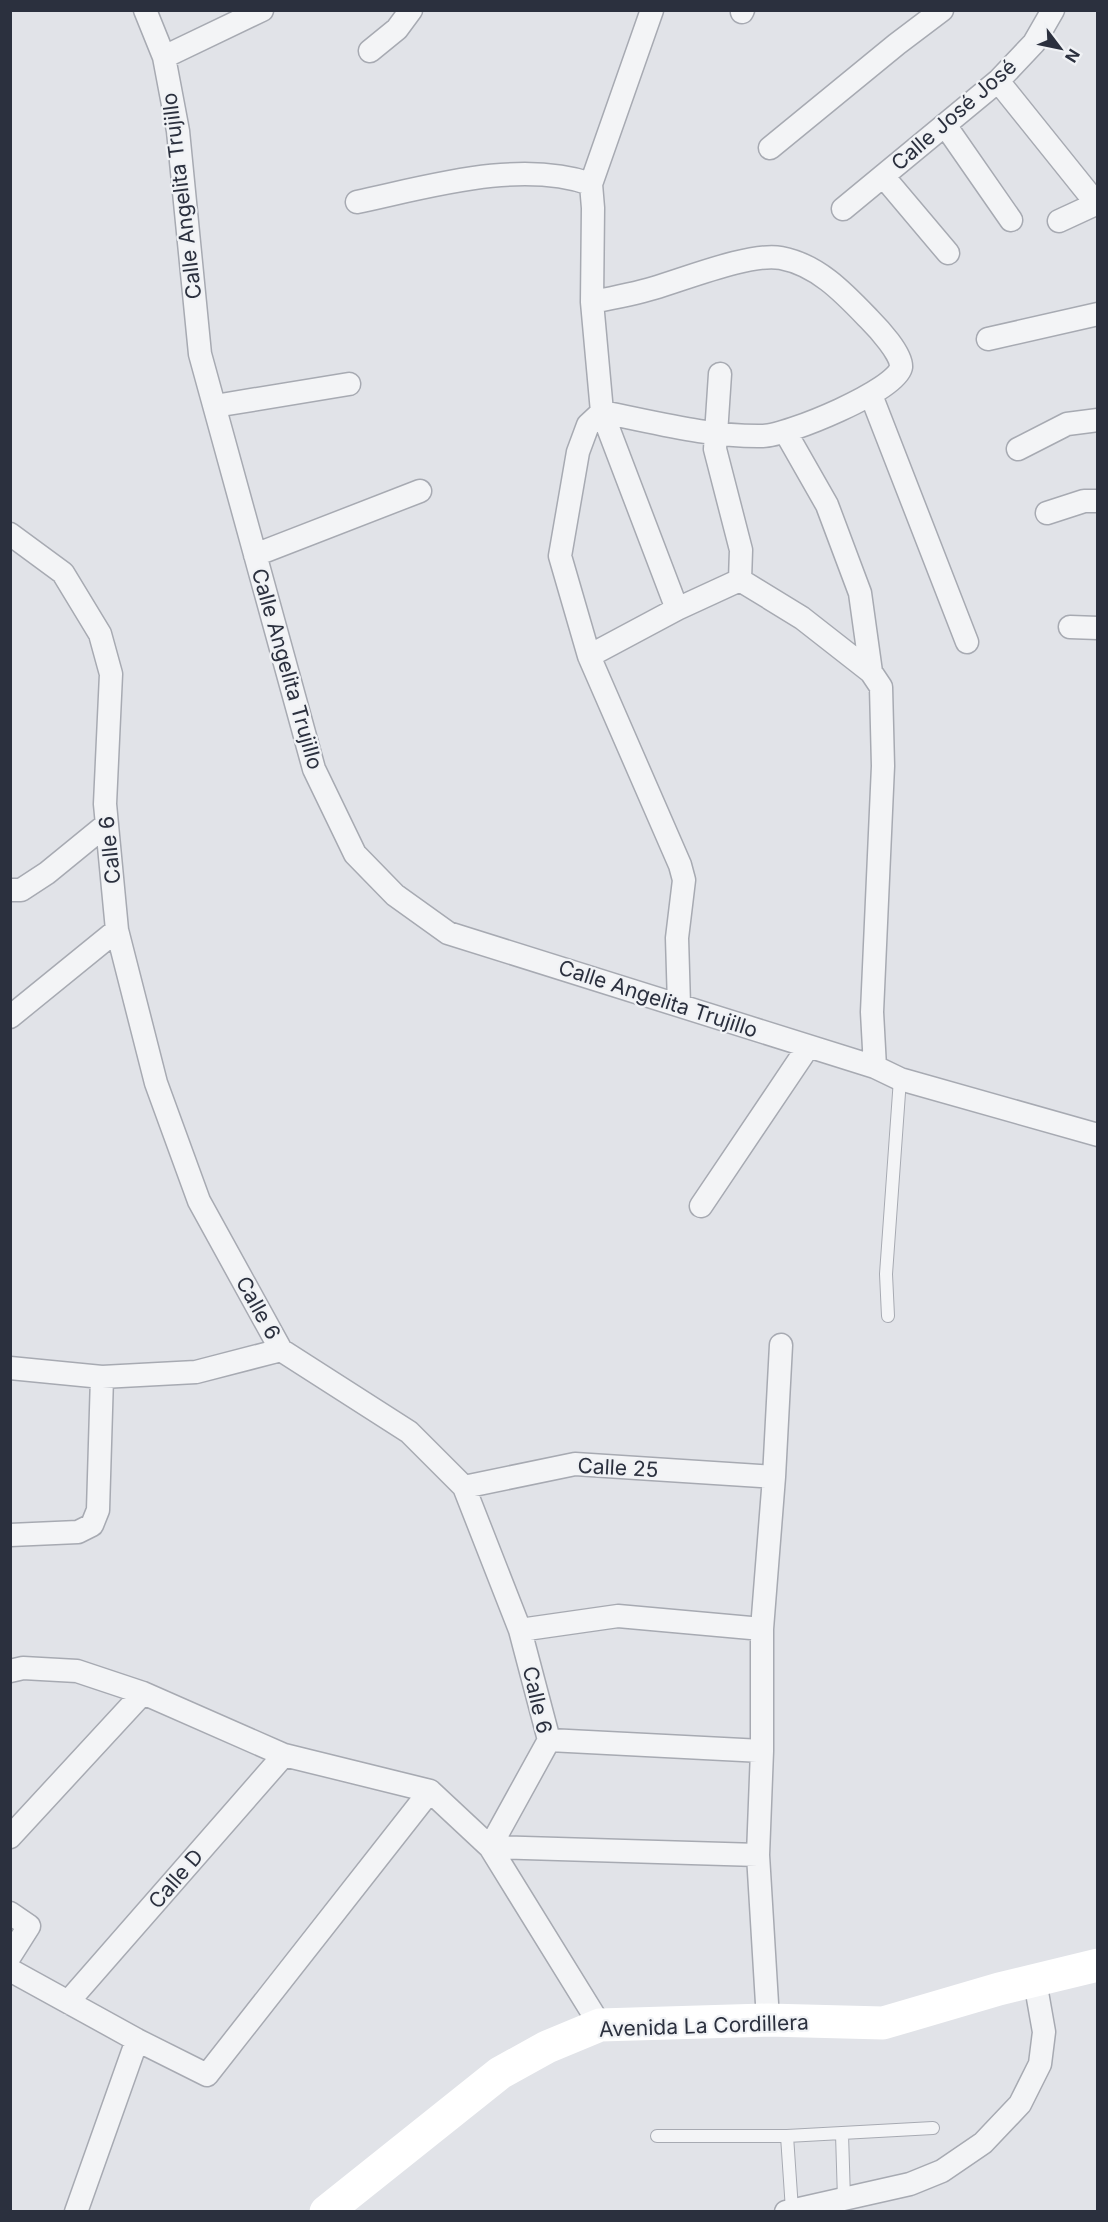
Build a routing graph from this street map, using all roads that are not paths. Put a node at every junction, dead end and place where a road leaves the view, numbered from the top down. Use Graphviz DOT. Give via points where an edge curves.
graph roads {
  1 [pos="145,10"];
  2 [pos="262,10"];
  3 [pos="411,10"];
  4 [pos="652,10"];
  5 [pos="942,10"];
  6 [pos="1053,10"];
  7 [pos="228,18"];
  8 [pos="370,51"];
  9 [pos="164,57"];
  10 [pos="998,81"];
  11 [pos="945,125"];
  12 [pos="770,148"];
  13 [pos="883,176"];
  14 [pos="591,184"];
  15 [pos="357,202"];
  16 [pos="1097,202"];
  17 [pos="843,209"];
  18 [pos="1011,220"];
  19 [pos="1059,221"];
  20 [pos="948,253"];
  21 [pos="592,302"];
  22 [pos="1098,314"];
  23 [pos="988,339"];
  24 [pos="720,374"];
  25 [pos="349,384"];
  26 [pos="871,395"];
  27 [pos="215,406"];
  28 [pos="602,412"];
  29 [pos="1098,420"];
  30 [pos="716,433"];
  31 [pos="786,433"];
  32 [pos="1017,449"];
  33 [pos="420,491"];
  34 [pos="1098,501"];
  35 [pos="1047,513"];
  36 [pos="10,534"];
  37 [pos="255,555"];
  38 [pos="740,580"];
  39 [pos="676,609"];
  40 [pos="1070,627"];
  41 [pos="1098,628"];
  42 [pos="967,642"];
  43 [pos="590,656"];
  44 [pos="871,672"];
  45 [pos="107,824"];
  46 [pos="10,890"];
  47 [pos="117,930"];
  48 [pos="679,1005"];
  49 [pos="10,1017"];
  50 [pos="808,1047"];
  51 [pos="875,1067"];
  52 [pos="900,1078"];
  53 [pos="1098,1135"];
  54 [pos="700,1206"];
  55 [pos="888,1316"];
  56 [pos="782,1344"];
  57 [pos="281,1350"];
  58 [pos="10,1368"];
  59 [pos="102,1377"];
  60 [pos="774,1477"];
  61 [pos="465,1487"];
  62 [pos="10,1535"];
  63 [pos="762,1629"];
  64 [pos="520,1630"];
  65 [pos="10,1671"];
  66 [pos="143,1693"];
  67 [pos="549,1740"];
  68 [pos="762,1751"];
  69 [pos="284,1755"];
  70 [pos="430,1791"];
  71 [pos="10,1837"];
  72 [pos="490,1847"];
  73 [pos="758,1855"];
  74 [pos="10,1913"];
  75 [pos="10,1956"];
  76 [pos="1098,1965"];
  77 [pos="10,1970"];
  78 [pos="1035,1981"];
  79 [pos="68,2002"];
  80 [pos="768,2020"];
  81 [pos="600,2025"];
  82 [pos="137,2040"];
  83 [pos="933,2128"];
  84 [pos="842,2134"];
  85 [pos="657,2136"];
  86 [pos="787,2136"];
  87 [pos="844,2199"];
  88 [pos="76,2211"];
  89 [pos="326,2211"];
  90 [pos="789,2211"];
  1 -- 9 [label="street, Calle Angelita Trujillo"];
  2 -- 7 [label="street"];
  3 -- 8 [label="street" via="398,29"];
  4 -- 14 [label="street"];
  5 -- 12 [label="street"];
  6 -- 10 [label="street, Calle José José" via="1035,43"];
  7 -- 9 [label="street"];
  9 -- 27 [label="street, Calle Angelita Trujillo" via="178,131 200,354"];
  10 -- 11 [label="street, Calle José José"];
  10 -- 16 [label="street"];
  11 -- 13 [label="street, Calle José José"];
  11 -- 18 [label="street"];
  13 -- 17 [label="street, Calle José José"];
  13 -- 20 [label="street"];
  14 -- 15 [label="street" via="550,175 479,176"];
  14 -- 21 [label="street"];
  16 -- 19 [label="street"];
  21 -- 26 [label="street" via="652,289 753,258 781,257 816,271 844,292 879,329 900,360 901,369 896,377"];
  21 -- 28 [label="street"];
  22 -- 23 [label="street"];
  24 -- 30 [label="street"];
  25 -- 27 [label="street"];
  26 -- 31 [label="street"];
  26 -- 42 [label="street"];
  27 -- 37 [label="street, Calle Angelita Trujillo"];
  28 -- 30 [label="street"];
  28 -- 39 [label="street"];
  28 -- 43 [label="street" via="588,425 578,452 560,556"];
  29 -- 32 [label="street" via="1067,424"];
  30 -- 31 [label="street"];
  30 -- 38 [label="street" via="716,449 741,550"];
  31 -- 44 [label="street" via="827,505 860,593"];
  33 -- 37 [label="street"];
  34 -- 35 [label="street" via="1084,501"];
  36 -- 45 [label="street, Calle 6" via="63,573 100,634 111,674"];
  37 -- 48 [label="street, Calle Angelita Trujillo" via="314,769 355,854 395,895 448,933"];
  38 -- 39 [label="street"];
  38 -- 44 [label="street" via="802,618"];
  39 -- 43 [label="street"];
  40 -- 41 [label="street"];
  43 -- 48 [label="street" via="684,880 677,938"];
  44 -- 51 [label="street" via="881,687 883,766 872,1012"];
  45 -- 46 [label="street" via="47,873 21,890"];
  45 -- 47 [label="street, Calle 6"];
  47 -- 49 [label="street"];
  47 -- 57 [label="street, Calle 6" via="156,1083 199,1202"];
  48 -- 50 [label="street, Calle Angelita Trujillo"];
  50 -- 51 [label="street, Calle Angelita Trujillo"];
  50 -- 54 [label="street"];
  51 -- 52 [label="street, Calle Angelita Trujillo"];
  52 -- 53 [label="street, Calle Angelita Trujillo"];
  52 -- 55 [label="lane" via="886,1274"];
  56 -- 60 [label="street"];
  57 -- 59 [label="street" via="196,1372"];
  57 -- 61 [label="street, Calle 6" via="409,1431"];
  58 -- 59 [label="street"];
  59 -- 62 [label="street" via="98,1510 92,1526 78,1532"];
  60 -- 61 [label="street, Calle 25" via="575,1464"];
  60 -- 63 [label="street"];
  61 -- 64 [label="street, Calle 6"];
  63 -- 64 [label="street" via="618,1616"];
  63 -- 68 [label="street"];
  64 -- 67 [label="street, Calle 6"];
  65 -- 66 [label="street" via="77,1671"];
  66 -- 69 [label="street"];
  66 -- 71 [label="street"];
  67 -- 68 [label="street"];
  67 -- 72 [label="street, Calle 6"];
  68 -- 73 [label="street"];
  69 -- 70 [label="street"];
  69 -- 79 [label="street, Calle D"];
  70 -- 72 [label="street"];
  70 -- 82 [label="street" via="207,2075"];
  72 -- 73 [label="street"];
  72 -- 81 [label="street"];
  73 -- 80 [label="street"];
  74 -- 75 [label="street" via="29,1926"];
  76 -- 78 [label="main road, Avenida La Cordillera"];
  77 -- 79 [label="street"];
  78 -- 80 [label="main road, Avenida La Cordillera" via="883,2024"];
  78 -- 87 [label="street" via="1044,2032 1040,2064 1020,2104 983,2143 942,2170 910,2184"];
  79 -- 82 [label="street"];
  80 -- 81 [label="main road, Avenida La Cordillera"];
  81 -- 89 [label="main road, Avenida La Cordillera" via="547,2047 500,2073"];
  82 -- 88 [label="street"];
  83 -- 84 [label="lane"];
  84 -- 86 [label="lane"];
  84 -- 87 [label="lane"];
  85 -- 86 [label="lane"];
  86 -- 90 [label="lane"];
  87 -- 90 [label="street"];
}
